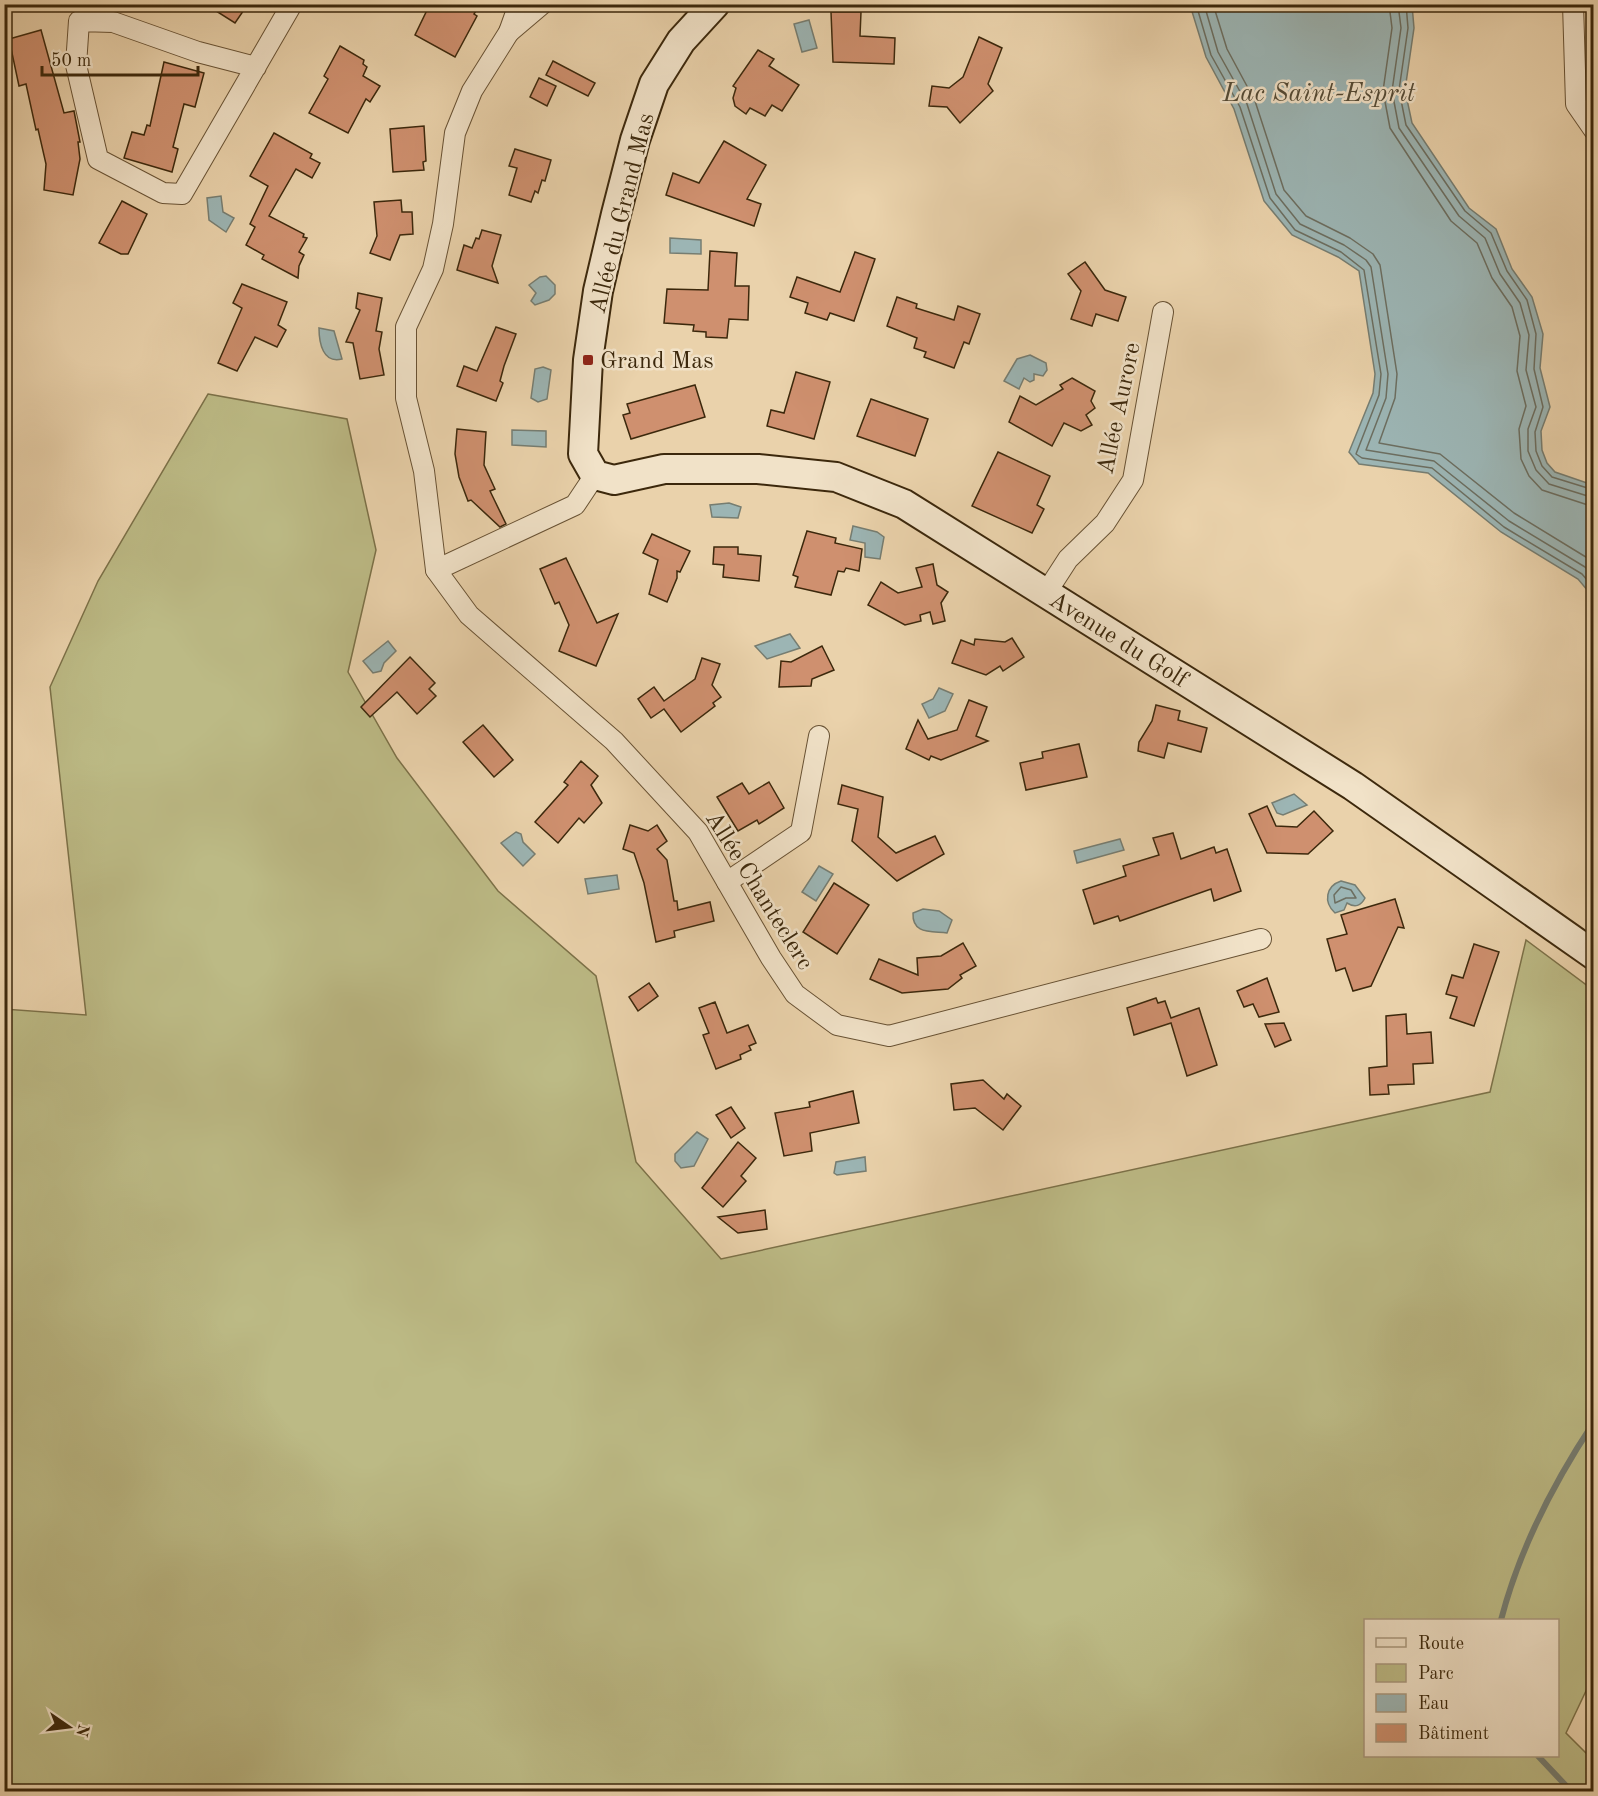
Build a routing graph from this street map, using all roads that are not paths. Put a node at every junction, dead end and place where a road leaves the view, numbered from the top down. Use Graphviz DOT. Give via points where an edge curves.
graph roads {
  1 [pos="292,4"];
  2 [pos="519,4"];
  3 [pos="542,4"];
  4 [pos="715,4"];
  5 [pos="1573,4"];
  6 [pos="509,32"];
  7 [pos="256,67"];
  8 [pos="1593,130"];
  9 [pos="1162,312"];
  10 [pos="595,475"];
  11 [pos="436,570"];
  12 [pos="1046,593"];
  13 [pos="819,736"];
  14 [pos="727,882"];
  15 [pos="1261,939"];
  16 [pos="1593,955"];
  1 -- 7 [label="street"];
  2 -- 6 [label="street"];
  3 -- 6 [label="street"];
  4 -- 10 [label="street, Allée du Grand Mas" via="681,41 654,84 615,214 588,360 583,454"];
  5 -- 8 [label="street" via="1576,104"];
  6 -- 11 [label="street" via="472,91 455,133 433,270 406,327 406,398 424,471"];
  7 -- 7 [label="street" via="182,194 163,193 98,159 76,65 79,21 113,22 198,52"];
  9 -- 12 [label="street, Allée Aurore" via="1133,480 1105,523 1068,559"];
  10 -- 11 [label="street" via="575,504"];
  10 -- 12 [label="street, Avenue du Golf" via="614,480 664,470 758,469 836,477 904,504"];
  11 -- 14 [label="street, Allée Chanteclerc" via="468,615 614,741 698,832"];
  12 -- 16 [label="street, Avenue du Golf" via="1353,786"];
  13 -- 14 [label="street" via="801,832"];
  14 -- 15 [label="street, Allée Chanteclerc" via="795,994 837,1025 889,1036"];
}
